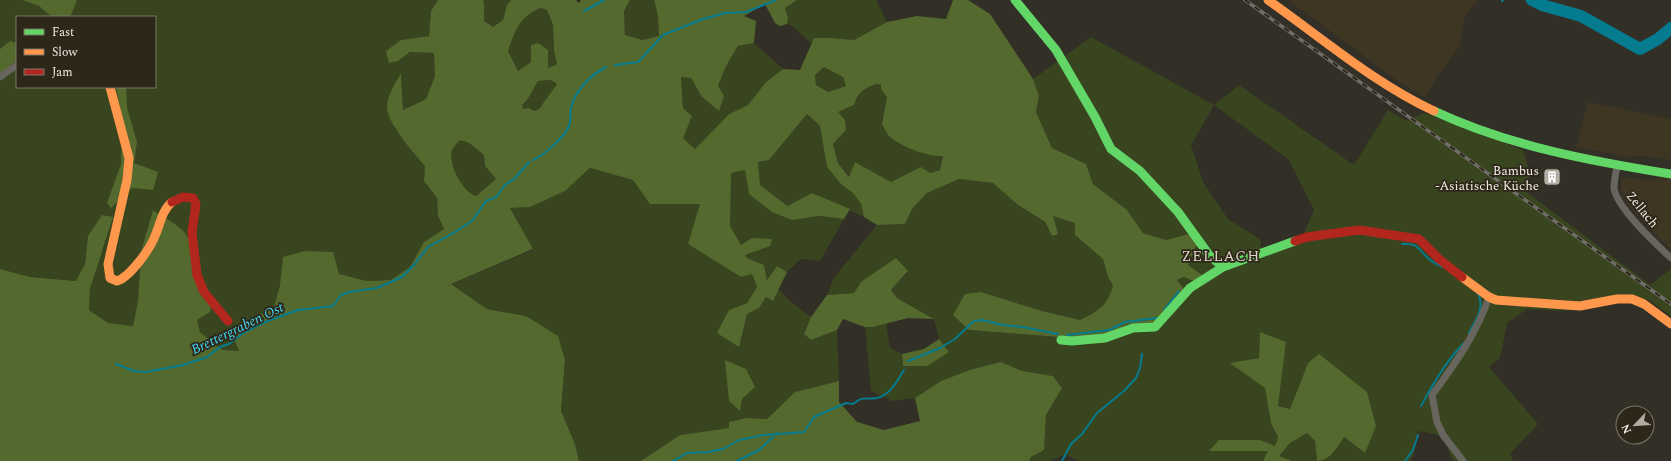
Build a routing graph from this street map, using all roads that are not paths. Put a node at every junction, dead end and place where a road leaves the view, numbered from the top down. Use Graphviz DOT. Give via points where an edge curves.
graph roads {
  1 [pos="1015,0"];
  2 [pos="1270,0"];
  3 [pos="16,66"];
  4 [pos="0,77"];
  5 [pos="110,88"];
  6 [pos="1617,166"];
  7 [pos="1671,174"];
  8 [pos="1671,258"];
  9 [pos="1223,267"];
  10 [pos="1489,297"];
  11 [pos="228,321"];
  12 [pos="1671,324"];
  13 [pos="1061,340"];
  14 [pos="1463,461"];
  1 -- 9 [label="street" via="1056,50 1111,149 1140,172 1178,212 1210,255"];
  2 -- 6 [label="street" via="1373,75 1420,104 1467,125 1505,138"];
  3 -- 4 [label="street"];
  5 -- 11 [label="street" via="129,158 127,180 108,264 110,278 117,281 127,276 152,242 169,205 181,197 193,198 196,204 192,232 197,275 204,292"];
  6 -- 7 [label="street"];
  6 -- 8 [label="street, Zellach" via="1614,188 1616,196 1629,214"];
  9 -- 10 [label="street" via="1307,237 1359,230 1419,239 1439,259"];
  9 -- 13 [label="street" via="1190,288 1155,327 1132,328 1105,338"];
  10 -- 12 [label="street" via="1496,300 1567,306 1632,299 1644,304"];
  10 -- 14 [label="street" via="1483,315 1460,356 1432,394 1437,422 1443,435"];
}
